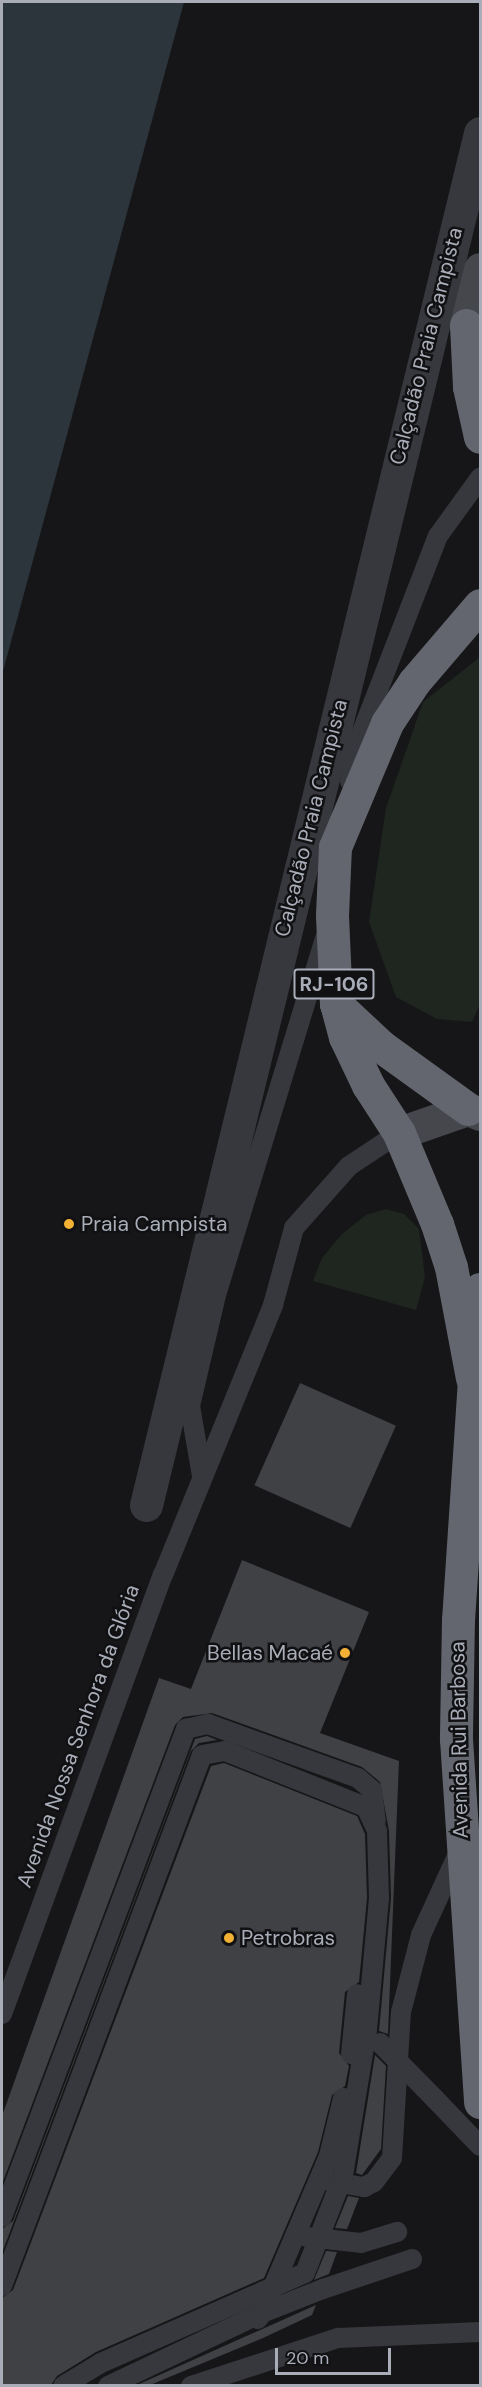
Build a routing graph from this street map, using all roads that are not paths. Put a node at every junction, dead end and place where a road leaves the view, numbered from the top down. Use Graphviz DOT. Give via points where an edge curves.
graph roads {
  1 [pos="480,132"];
  2 [pos="480,269"];
  3 [pos="473,336"];
  4 [pos="480,437"];
  5 [pos="480,478"];
  6 [pos="477,613"];
  7 [pos="335,847"];
  8 [pos="332,915"];
  9 [pos="336,1004"];
  10 [pos="474,1111"];
  11 [pos="399,1133"];
  12 [pos="480,1289"];
  13 [pos="472,1378"];
  14 [pos="202,1476"];
  15 [pos="146,1505"];
  16 [pos="186,1729"];
  17 [pos="460,1850"];
  18 [pos="2,2014"];
  19 [pos="100,2021"];
  20 [pos="374,2036"];
  21 [pos="480,2102"];
  22 [pos="480,2146"];
  23 [pos="319,2179"];
  24 [pos="2,2217"];
  25 [pos="397,2232"];
  26 [pos="296,2234"];
  27 [pos="412,2259"];
  28 [pos="2,2286"];
  29 [pos="262,2313"];
  30 [pos="480,2332"];
  31 [pos="63,2385"];
  32 [pos="108,2385"];
  33 [pos="134,2385"];
  34 [pos="191,2385"];
  1 -- 15 [label="street, Calçadão Praia Campista"];
  2 -- 3 [label="main road"];
  3 -- 4 [label="highway" via="469,387"];
  5 -- 7 [label="lane" via="438,536 358,742"];
  6 -- 7 [label="highway, RJ-106" via="387,723"];
  7 -- 8 [label="highway, RJ-106"];
  8 -- 9 [label="highway, RJ-106"];
  8 -- 14 [label="lane" via="206,1339 190,1406"];
  9 -- 10 [label="highway" via="382,1047"];
  9 -- 11 [label="highway, RJ-106" via="354,1060"];
  10 -- 11 [label="main road"];
  11 -- 13 [label="highway, RJ-106" via="451,1267"];
  11 -- 14 [label="lane, Avenida Nossa Senhora da Glória" via="349,1167 294,1228 273,1305"];
  12 -- 13 [label="highway, RJ-106"];
  13 -- 17 [label="highway, Avenida Rui Barbosa / RJ-106" via="458,1619"];
  14 -- 18 [label="lane, Avenida Nossa Senhora da Glória"];
  16 -- 19 [label="lane" via="164,1747 86,1962"];
  16 -- 23 [label="lane" via="208,1724 358,1778 372,1790 377,1809 351,2059 340,2117"];
  16 -- 24 [label="lane"];
  17 -- 21 [label="highway, Avenida Rui Barbosa / RJ-106"];
  17 -- 23 [label="lane" via="421,1935 401,2012 392,2158 374,2182 364,2187"];
  19 -- 20 [label="lane" via="196,1767 202,1755 213,1750 345,1795 373,1816 379,1898"];
  19 -- 28 [label="lane"];
  20 -- 22 [label="lane, bridge"];
  20 -- 31 [label="lane" via="343,2176 304,2274 101,2363"];
  23 -- 26 [label="lane"];
  25 -- 26 [label="lane" via="361,2243"];
  26 -- 29 [label="lane"];
  27 -- 29 [label="lane"];
  29 -- 32 [label="lane"];
  29 -- 33 [label="lane" via="252,2330"];
  30 -- 34 [label="lane" via="338,2338"];
}
